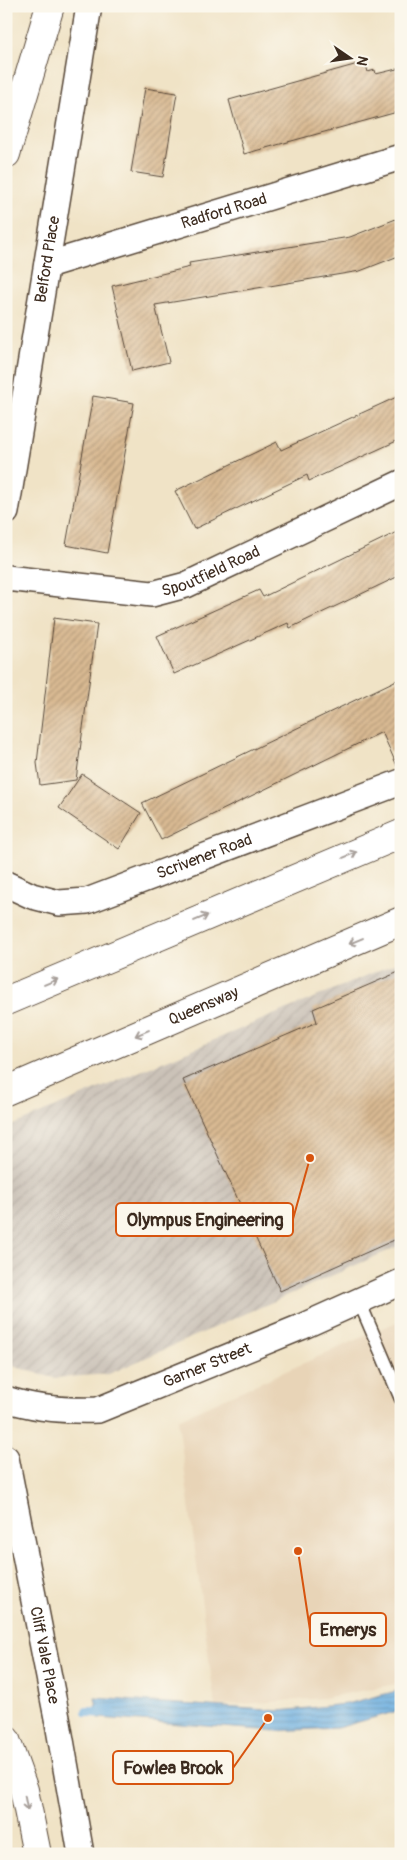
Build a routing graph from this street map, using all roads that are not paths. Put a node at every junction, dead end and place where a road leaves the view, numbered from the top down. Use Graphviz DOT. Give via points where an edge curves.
graph roads {
  1 [pos="50,6"];
  2 [pos="89,6"];
  3 [pos="37,48"];
  4 [pos="6,116"];
  5 [pos="6,154"];
  6 [pos="401,157"];
  7 [pos="47,265"];
  8 [pos="401,483"];
  9 [pos="6,512"];
  10 [pos="6,578"];
  11 [pos="401,782"];
  12 [pos="401,834"];
  13 [pos="6,884"];
  14 [pos="401,921"];
  15 [pos="6,1001"];
  16 [pos="6,1091"];
  17 [pos="401,1282"];
  18 [pos="359,1301"];
  19 [pos="6,1398"];
  20 [pos="401,1400"];
  21 [pos="6,1458"];
  22 [pos="6,1740"];
  23 [pos="37,1854"];
  24 [pos="81,1854"];
  1 -- 3 [label="main road"];
  2 -- 7 [label="street, Belford Place"];
  3 -- 4 [label="main road"];
  3 -- 5 [label="main road"];
  6 -- 7 [label="street, Radford Road"];
  7 -- 9 [label="street, Belford Place"];
  8 -- 10 [label="street, Spoutfield Road" via="186,586 152,594"];
  11 -- 13 [label="street, Scrivener Road" via="87,901 60,903 32,896"];
  15 -- 12 [label="main road, one-way"];
  14 -- 16 [label="main road, Queensway, one-way"];
  17 -- 18 [label="street, Garner Street"];
  18 -- 19 [label="street, Garner Street" via="98,1410 65,1411 20,1404"];
  18 -- 20 [label="lane"];
  21 -- 24 [label="street, Cliff Vale Place"];
  22 -- 23 [label="main road, one-way" via="24,1790"];
}
